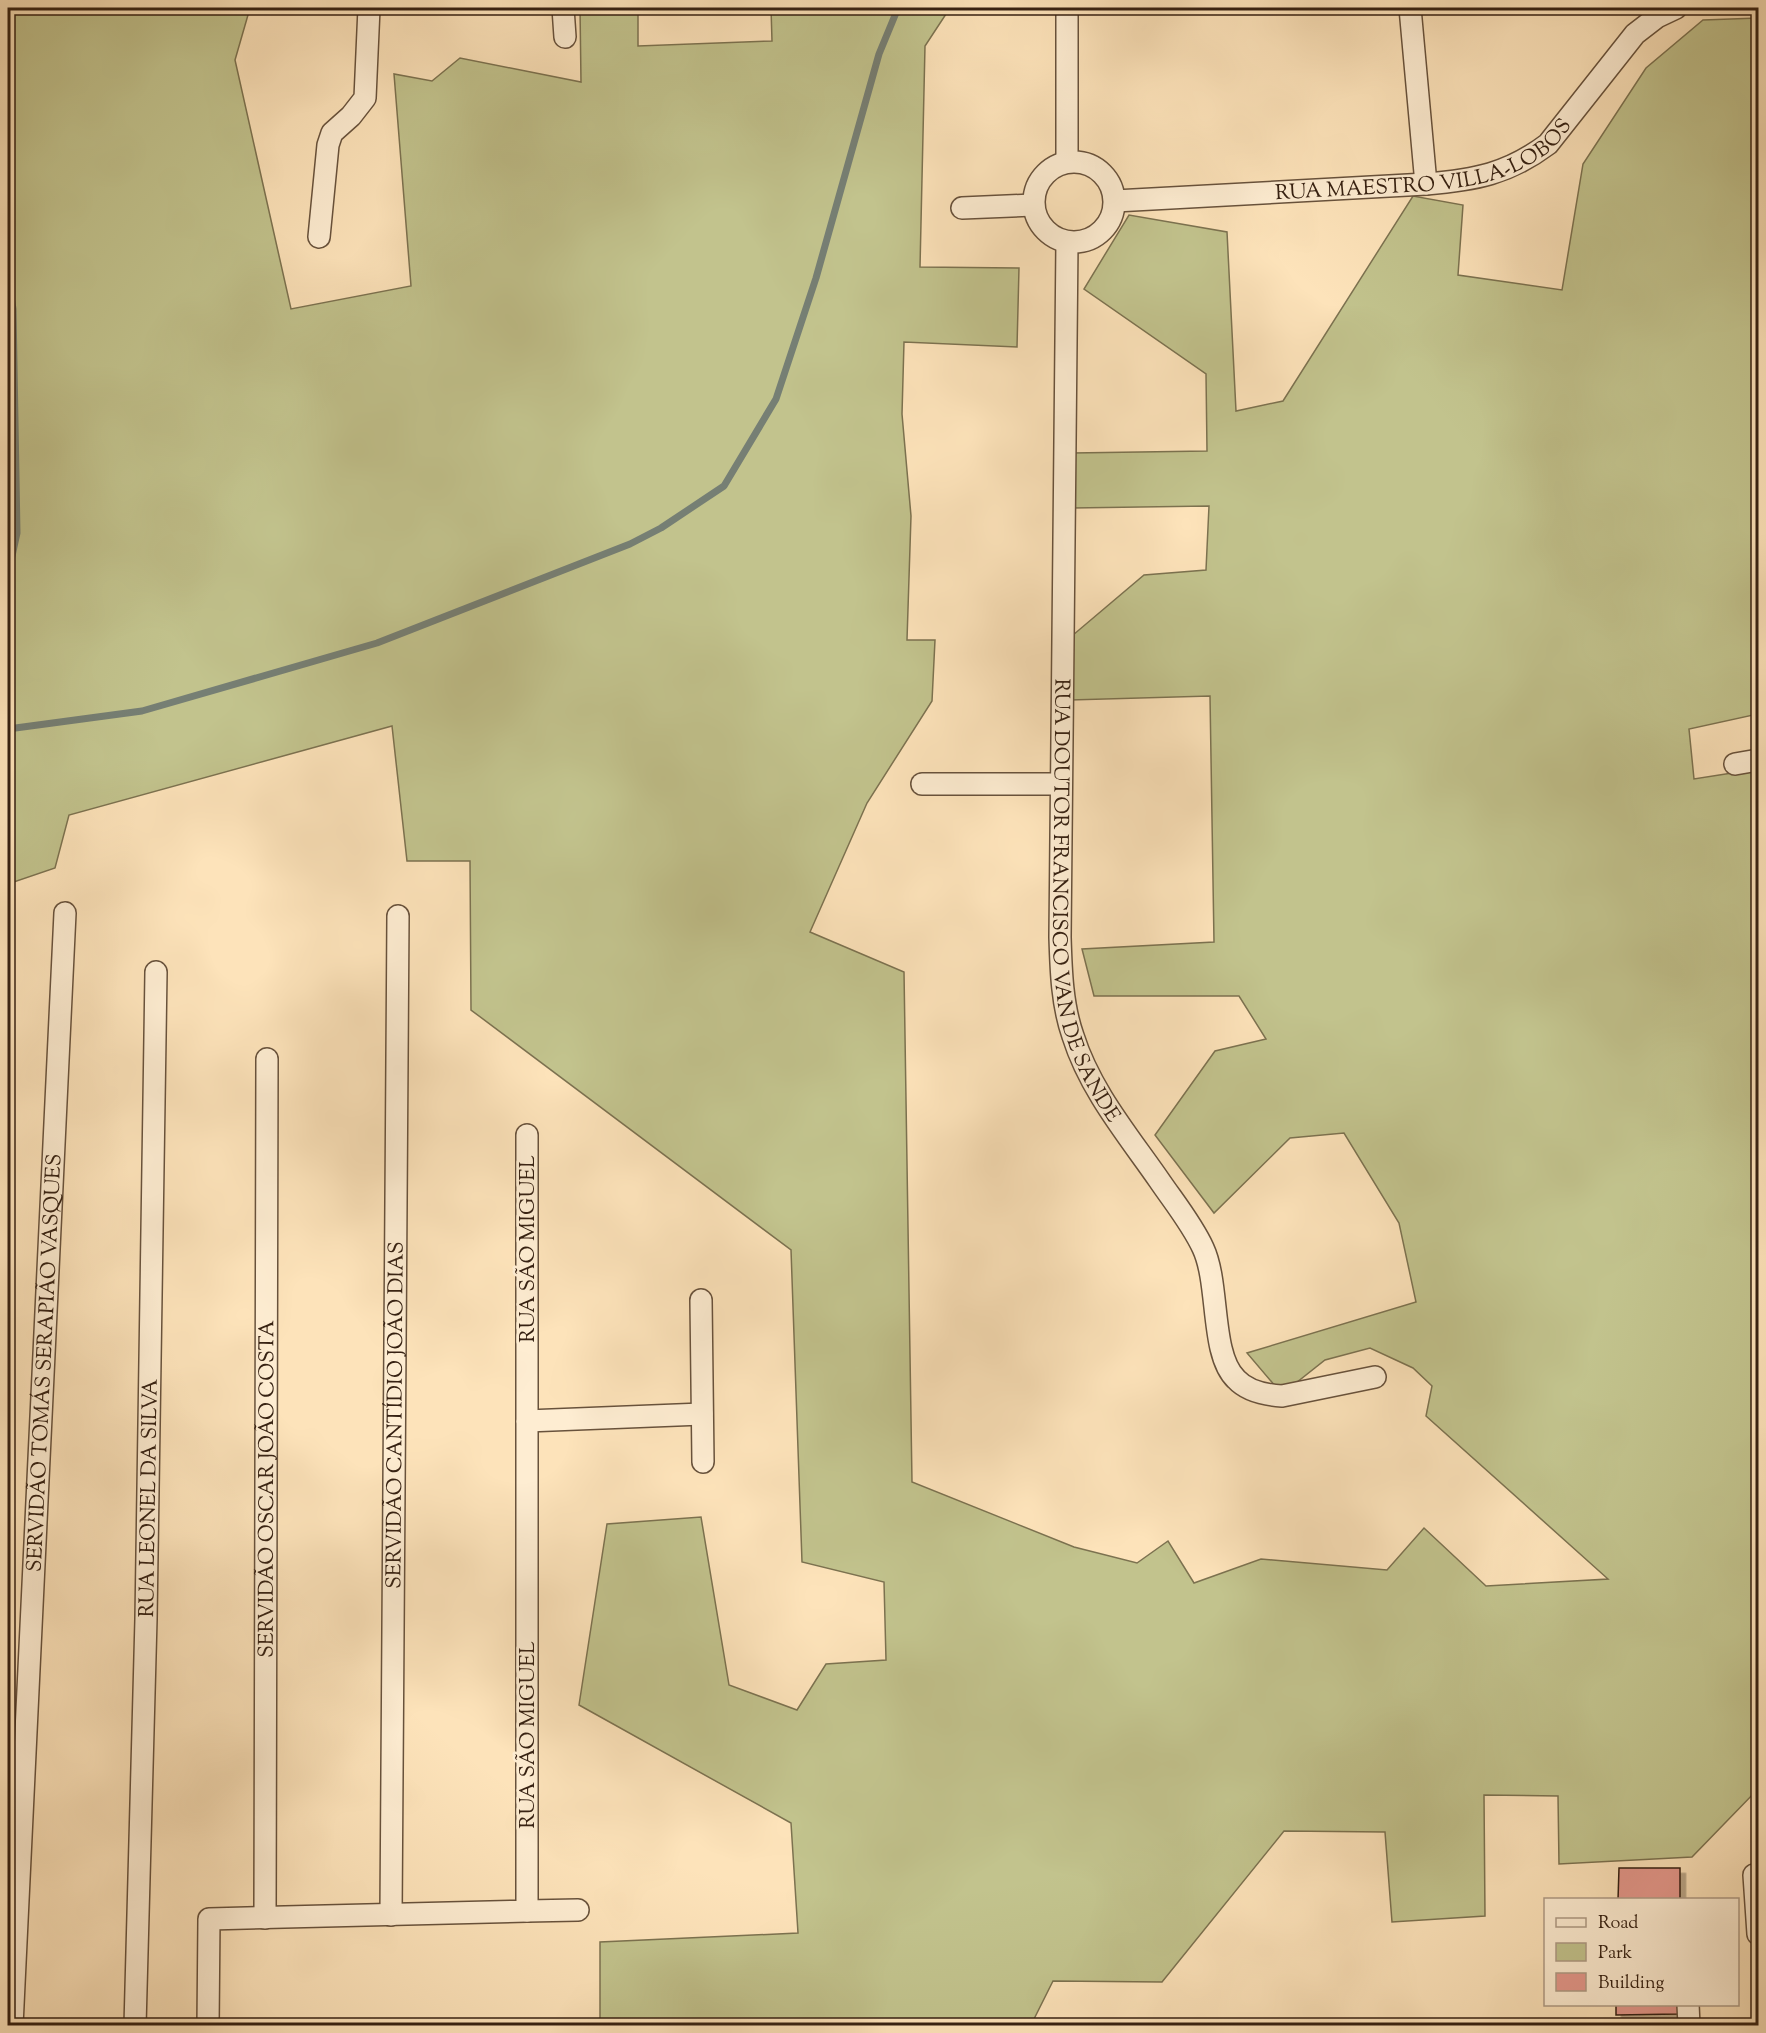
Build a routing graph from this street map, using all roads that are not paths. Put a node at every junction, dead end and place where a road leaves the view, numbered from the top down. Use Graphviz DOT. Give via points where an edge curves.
graph roads {
  1 [pos="369,8"];
  2 [pos="564,8"];
  3 [pos="1067,8"];
  4 [pos="1410,8"];
  5 [pos="1676,8"];
  6 [pos="565,36"];
  7 [pos="1067,161"];
  8 [pos="1426,184"];
  9 [pos="1115,201"];
  10 [pos="1033,205"];
  11 [pos="962,208"];
  12 [pos="319,237"];
  13 [pos="1067,242"];
  14 [pos="1758,760"];
  15 [pos="1735,764"];
  16 [pos="922,784"];
  17 [pos="1061,784"];
  18 [pos="65,913"];
  19 [pos="398,916"];
  20 [pos="156,972"];
  21 [pos="267,1059"];
  22 [pos="527,1135"];
  23 [pos="701,1300"];
  24 [pos="1375,1377"];
  25 [pos="702,1414"];
  26 [pos="527,1421"];
  27 [pos="703,1462"];
  28 [pos="1754,1875"];
  29 [pos="578,1910"];
  30 [pos="527,1911"];
  31 [pos="391,1915"];
  32 [pos="265,1918"];
  33 [pos="1758,1934"];
  34 [pos="1688,2006"];
  35 [pos="12,2025"];
  36 [pos="135,2025"];
  37 [pos="208,2025"];
  38 [pos="1689,2025"];
  1 -- 12 [label="street" via="365,98 332,133 328,145"];
  2 -- 6 [label="street"];
  3 -- 7 [label="street"];
  4 -- 8 [label="street"];
  5 -- 8 [label="street, RUA MAESTRO VILLA-LOBOS" via="1635,34 1548,144 1530,158 1488,176"];
  7 -- 9 [label="street" via="1094,166 1112,187"];
  7 -- 10 [label="street" via="1046,172 1034,193"];
  8 -- 9 [label="street, RUA MAESTRO VILLA-LOBOS"];
  9 -- 13 [label="street" via="1101,233 1079,243"];
  10 -- 11 [label="street"];
  10 -- 13 [label="street" via="1044,229"];
  13 -- 17 [label="street, RUA DOUTOR FRANCISCO VAN DE SANDE"];
  14 -- 15 [label="street"];
  16 -- 17 [label="street"];
  17 -- 24 [label="street, RUA DOUTOR FRANCISCO VAN DE SANDE" via="1061,973 1072,1035 1097,1091 1204,1249 1213,1277 1227,1366 1236,1380 1266,1395 1282,1396"];
  18 -- 35 [label="street, SERVIDÃO TOMÁS SERAPIÃO VASQUES"];
  19 -- 31 [label="street, SERVIDÃO CANTÍDIO JOÃO DIAS"];
  20 -- 36 [label="street, RUA LEONEL DA SILVA"];
  21 -- 32 [label="street, SERVIDÃO OSCAR JOÃO COSTA"];
  22 -- 26 [label="street, RUA SÃO MIGUEL"];
  23 -- 25 [label="street"];
  25 -- 26 [label="street"];
  25 -- 27 [label="street"];
  26 -- 30 [label="street, RUA SÃO MIGUEL"];
  28 -- 33 [label="street"];
  29 -- 30 [label="street"];
  30 -- 31 [label="street"];
  31 -- 32 [label="street"];
  32 -- 37 [label="street" via="209,1919"];
  34 -- 38 [label="street"];
}
